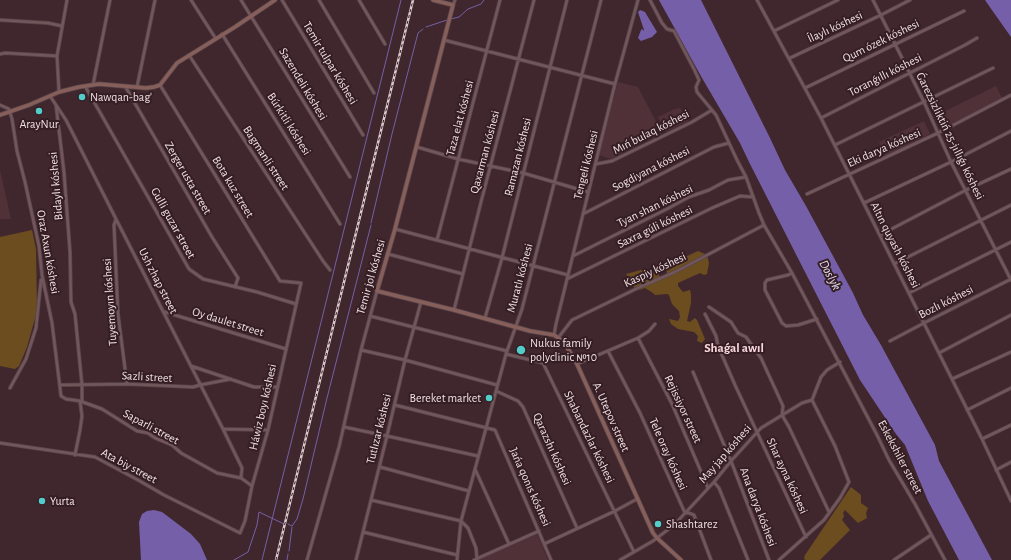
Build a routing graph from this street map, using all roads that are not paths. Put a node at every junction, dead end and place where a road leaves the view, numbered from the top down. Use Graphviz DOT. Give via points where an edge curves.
graph roads {
  1 [pos="67,0"];
  2 [pos="110,0"];
  3 [pos="155,0"];
  4 [pos="192,0"];
  5 [pos="241,0"];
  6 [pos="275,0"];
  7 [pos="282,0"];
  8 [pos="319,0"];
  9 [pos="358,0"];
  10 [pos="433,0"];
  11 [pos="455,0"];
  12 [pos="500,0"];
  13 [pos="534,0"];
  14 [pos="567,0"];
  15 [pos="601,0"];
  16 [pos="638,0"];
  17 [pos="650,0"];
  18 [pos="757,0"];
  19 [pos="838,0"];
  20 [pos="873,0"];
  21 [pos="910,0"];
  22 [pos="453,5"];
  23 [pos="964,11"];
  24 [pos="881,15"];
  25 [pos="251,16"];
  26 [pos="0,20"];
  27 [pos="62,26"];
  28 [pos="774,31"];
  29 [pos="222,34"];
  30 [pos="977,38"];
  31 [pos="216,39"];
  32 [pos="444,40"];
  33 [pos="385,44"];
  34 [pos="896,44"];
  35 [pos="486,51"];
  36 [pos="0,54"];
  37 [pos="188,55"];
  38 [pos="57,56"];
  39 [pos="790,58"];
  40 [pos="519,59"];
  41 [pos="550,67"];
  42 [pos="993,68"];
  43 [pos="910,73"];
  44 [pos="581,76"];
  45 [pos="615,84"];
  46 [pos="93,85"];
  47 [pos="160,85"];
  48 [pos="85,86"];
  49 [pos="124,86"];
  50 [pos="137,87"];
  51 [pos="805,88"];
  52 [pos="59,92"];
  53 [pos="374,93"];
  54 [pos="1011,95"];
  55 [pos="50,96"];
  56 [pos="924,102"];
  57 [pos="0,105"];
  58 [pos="56,105"];
  59 [pos="712,110"];
  60 [pos="10,112"];
  61 [pos="0,116"];
  62 [pos="821,118"];
  63 [pos="1011,131"];
  64 [pos="938,133"];
  65 [pos="363,135"];
  66 [pos="729,143"];
  67 [pos="835,145"];
  68 [pos="417,146"];
  69 [pos="458,159"];
  70 [pos="952,162"];
  71 [pos="596,164"];
  72 [pos="490,166"];
  73 [pos="1011,168"];
  74 [pos="523,173"];
  75 [pos="849,174"];
  76 [pos="350,177"];
  77 [pos="746,177"];
  78 [pos="555,182"];
  79 [pos="966,190"];
  80 [pos="588,192"];
  81 [pos="807,194"];
  82 [pos="753,197"];
  83 [pos="864,203"];
  84 [pos="1011,205"];
  85 [pos="583,214"];
  86 [pos="116,219"];
  87 [pos="981,219"];
  88 [pos="340,224"];
  89 [pos="764,225"];
  90 [pos="395,229"];
  91 [pos="880,235"];
  92 [pos="437,240"];
  93 [pos="1011,242"];
  94 [pos="470,249"];
  95 [pos="996,249"];
  96 [pos="388,254"];
  97 [pos="573,256"];
  98 [pos="502,258"];
  99 [pos="894,264"];
  100 [pos="533,266"];
  101 [pos="330,270"];
  102 [pos="792,273"];
  103 [pos="463,274"];
  104 [pos="42,275"];
  105 [pos="568,275"];
  106 [pos="567,279"];
  107 [pos="1011,279"];
  108 [pos="301,283"];
  109 [pos="235,287"];
  110 [pos="377,291"];
  111 [pos="909,293"];
  112 [pos="421,302"];
  113 [pos="296,304"];
  114 [pos="709,307"];
  115 [pos="454,310"];
  116 [pos="164,312"];
  117 [pos="705,314"];
  118 [pos="1011,314"];
  119 [pos="370,316"];
  120 [pos="485,318"];
  121 [pos="817,319"];
  122 [pos="924,323"];
  123 [pos="655,324"];
  124 [pos="414,327"];
  125 [pos="516,327"];
  126 [pos="554,335"];
  127 [pos="558,338"];
  128 [pos="638,338"];
  129 [pos="890,342"];
  130 [pos="286,349"];
  131 [pos="361,350"];
  132 [pos="608,351"];
  133 [pos="507,352"];
  134 [pos="1011,352"];
  135 [pos="939,353"];
  136 [pos="405,360"];
  137 [pos="840,362"];
  138 [pos="577,364"];
  139 [pos="191,366"];
  140 [pos="694,372"];
  141 [pos="231,379"];
  142 [pos="952,379"];
  143 [pos="127,384"];
  144 [pos="60,385"];
  145 [pos="82,385"];
  146 [pos="200,385"];
  147 [pos="497,386"];
  148 [pos="277,387"];
  149 [pos="10,388"];
  150 [pos="1011,388"];
  151 [pos="496,392"];
  152 [pos="62,396"];
  153 [pos="812,400"];
  154 [pos="81,402"];
  155 [pos="395,405"];
  156 [pos="967,410"];
  157 [pos="782,416"];
  158 [pos="1011,425"];
  159 [pos="344,427"];
  160 [pos="486,427"];
  161 [pos="224,429"];
  162 [pos="268,430"];
  163 [pos="756,433"];
  164 [pos="387,436"];
  165 [pos="982,439"];
  166 [pos="0,443"];
  167 [pos="75,455"];
  168 [pos="478,456"];
  169 [pos="731,461"];
  170 [pos="1011,462"];
  171 [pos="380,467"];
  172 [pos="475,468"];
  173 [pos="996,470"];
  174 [pos="241,478"];
  175 [pos="714,482"];
  176 [pos="252,486"];
  177 [pos="708,488"];
  178 [pos="469,491"];
  179 [pos="637,499"];
  180 [pos="1011,499"];
  181 [pos="371,500"];
  182 [pos="615,511"];
  183 [pos="829,512"];
  184 [pos="685,514"];
  185 [pos="461,520"];
  186 [pos="577,528"];
  187 [pos="539,531"];
  188 [pos="363,532"];
  189 [pos="240,533"];
  190 [pos="931,535"];
  191 [pos="806,537"];
  192 [pos="657,538"];
  193 [pos="509,544"];
  194 [pos="544,544"];
  195 [pos="634,552"];
  196 [pos="457,555"];
  197 [pos="475,559"];
  198 [pos="307,560"];
  199 [pos="356,560"];
  200 [pos="457,560"];
  201 [pos="551,560"];
  202 [pos="620,560"];
  203 [pos="681,560"];
  204 [pos="711,560"];
  205 [pos="748,560"];
  206 [pos="770,560"];
  207 [pos="779,560"];
  208 [pos="894,560"];
  209 [pos="945,560"];
  1 -- 27 [label="street"];
  2 -- 46 [label="street"];
  3 -- 50 [label="street"];
  4 -- 31 [label="street"];
  5 -- 25 [label="street, Sazendeli kóshesi"];
  6 -- 25 [label="street"];
  7 -- 65 [label="street, Temir tulpar kóshesi"];
  8 -- 53 [label="street"];
  9 -- 33 [label="street"];
  10 -- 22 [label="street"];
  11 -- 22 [label="street, Temir jol kóshesi"];
  12 -- 35 [label="street, Taza elat kóshesi"];
  13 -- 40 [label="street, Qaxarman kóshesi"];
  14 -- 41 [label="street, Ramazan kóshesi"];
  15 -- 44 [label="street, Muratlı kóshesi"];
  16 -- 45 [label="street, Tengeli kóshesi"];
  17 -- 59 [label="street, Eskekshiler street" via="662,23 667,29 674,31 699,80 697,92"];
  18 -- 28 [label="street, Altın quyash kóshesi"];
  19 -- 28 [label="street"];
  20 -- 24 [label="street, Ǵarezsizliktiń 25-jıllıǵı kóshesi"];
  21 -- 24 [label="street, Ílaylı kóshesi"];
  22 -- 32 [label="street, Temir jol kóshesi"];
  23 -- 34 [label="street, Qum ózek kóshesi"];
  24 -- 34 [label="street, Ǵarezsizliktiń 25-jıllıǵı kóshesi"];
  24 -- 39 [label="street, Ílaylı kóshesi"];
  25 -- 29 [label="street"];
  25 -- 76 [label="street, Sazendeli kóshesi"];
  26 -- 27 [label="street"];
  27 -- 38 [label="street"];
  28 -- 39 [label="street, Altın quyash kóshesi"];
  29 -- 31 [label="street"];
  29 -- 88 [label="street, Búrkitli kóshesi"];
  30 -- 43 [label="street, Toranǵıllı kóshesi"];
  31 -- 37 [label="street"];
  32 -- 35 [label="street"];
  32 -- 68 [label="street, Temir jol kóshesi"];
  34 -- 43 [label="street, Ǵarezsizliktiń 25-jıllıǵı kóshesi"];
  34 -- 51 [label="street, Qum ózek kóshesi"];
  35 -- 40 [label="street"];
  35 -- 69 [label="street, Taza elat kóshesi"];
  36 -- 38 [label="street"];
  37 -- 47 [label="street" via="173,67"];
  37 -- 101 [label="street, Bagmanli street"];
  38 -- 52 [label="street"];
  39 -- 51 [label="street, Altın quyash kóshesi"];
  40 -- 41 [label="street"];
  40 -- 72 [label="street, Qaxarman kóshesi"];
  41 -- 44 [label="street"];
  41 -- 74 [label="street, Ramazan kóshesi"];
  42 -- 56 [label="street"];
  43 -- 56 [label="street, Ǵarezsizliktiń 25-jıllıǵı kóshesi"];
  43 -- 62 [label="street, Toranǵıllı kóshesi"];
  44 -- 45 [label="street"];
  44 -- 78 [label="street, Muratlı kóshesi"];
  45 -- 71 [label="street, Tengeli kóshesi"];
  46 -- 48 [label="street"];
  46 -- 49 [label="street"];
  47 -- 50 [label="street"];
  47 -- 108 [label="street, Bota kuz street" via="280,281"];
  48 -- 52 [label="street"];
  48 -- 109 [label="street, Gulli guzar street" via="189,269 203,279"];
  49 -- 50 [label="street"];
  49 -- 109 [label="street, Zerger usta street" via="238,278"];
  51 -- 62 [label="street, Altın quyash kóshesi"];
  52 -- 55 [label="street"];
  54 -- 64 [label="street, Eki darya kóshesi"];
  55 -- 58 [label="street, Ush zhap street"];
  55 -- 60 [label="street"];
  56 -- 64 [label="street, Ǵarezsizliktiń 25-jıllıǵı kóshesi"];
  56 -- 67 [label="street"];
  57 -- 60 [label="street"];
  58 -- 86 [label="street, Ush zhap street"];
  58 -- 145 [label="street, Bidaylı kóshesi" via="64,172 71,302 75,314"];
  59 -- 66 [label="street, Eskekshiler street"];
  59 -- 71 [label="street, Mıń bulaq kóshesi" via="612,161"];
  60 -- 61 [label="street"];
  60 -- 104 [label="street, Oraz Axun kóshesi" via="39,246"];
  62 -- 67 [label="street, Altın quyash kóshesi"];
  63 -- 70 [label="street"];
  64 -- 70 [label="street, Ǵarezsizliktiń 25-jıllıǵı kóshesi"];
  64 -- 75 [label="street, Eki darya kóshesi"];
  66 -- 77 [label="street, Eskekshiler street"];
  66 -- 85 [label="street, Sogdiyana kóshesi" via="714,147"];
  67 -- 75 [label="street, Altın quyash kóshesi"];
  68 -- 69 [label="street"];
  68 -- 90 [label="street, Temir jol kóshesi"];
  69 -- 72 [label="street"];
  69 -- 92 [label="street, Taza elat kóshesi"];
  70 -- 79 [label="street, Ǵarezsizliktiń 25-jıllıǵı kóshesi"];
  70 -- 83 [label="street"];
  71 -- 80 [label="street, Tengeli kóshesi"];
  72 -- 74 [label="street"];
  72 -- 94 [label="street, Qaxarman kóshesi"];
  73 -- 79 [label="street"];
  74 -- 78 [label="street"];
  74 -- 98 [label="street, Ramazan kóshesi"];
  75 -- 81 [label="street, Eki darya kóshesi"];
  75 -- 83 [label="street, Altın quyash kóshesi"];
  77 -- 82 [label="street, Eskekshiler street"];
  77 -- 97 [label="street, Tyan shan kóshesi" via="728,180 689,197"];
  78 -- 80 [label="street"];
  78 -- 100 [label="street, Muratlı kóshesi"];
  79 -- 87 [label="street, Ǵarezsizliktiń 25-jıllıǵı kóshesi"];
  79 -- 91 [label="street"];
  80 -- 85 [label="street, Tengeli kóshesi"];
  82 -- 89 [label="street, Eskekshiler street"];
  82 -- 106 [label="street, Saxra gúli kóshesi" via="740,196 712,208"];
  83 -- 91 [label="street, Altın quyash kóshesi"];
  84 -- 87 [label="street"];
  85 -- 97 [label="street, Tengeli kóshesi"];
  86 -- 116 [label="street, Ush zhap street"];
  86 -- 143 [label="street, Tuyemoyın kóshesi" via="114,225 118,314"];
  87 -- 95 [label="street, Ǵarezsizliktiń 25-jıllıǵı kóshesi"];
  87 -- 99 [label="street"];
  89 -- 102 [label="street, Eskekshiler street"];
  89 -- 127 [label="street, Kaspiy kóshesi" via="675,272 640,286 572,320"];
  90 -- 92 [label="street"];
  90 -- 96 [label="street, Temir jol kóshesi"];
  91 -- 99 [label="street, Altın quyash kóshesi"];
  92 -- 94 [label="street"];
  93 -- 95 [label="street"];
  94 -- 98 [label="street"];
  94 -- 103 [label="street, Qaxarman kóshesi"];
  95 -- 107 [label="street, Ǵarezsizliktiń 25-jıllıǵı kóshesi"];
  95 -- 111 [label="street"];
  96 -- 103 [label="street"];
  96 -- 110 [label="street, Temir jol kóshesi"];
  97 -- 105 [label="street, Tengeli kóshesi"];
  98 -- 100 [label="street"];
  98 -- 120 [label="street, Ramazan kóshesi"];
  99 -- 111 [label="street, Altın quyash kóshesi"];
  100 -- 105 [label="street"];
  100 -- 125 [label="street, Muratlı kóshesi"];
  102 -- 121 [label="street, Eskekshiler street"];
  102 -- 121 [label="street" via="767,280 765,283 765,290 782,323 786,326 798,325"];
  103 -- 115 [label="street, Qaxarman kóshesi"];
  104 -- 144 [label="street, Oraz Axun kóshesi" via="52,323"];
  104 -- 149 [label="street" via="36,328 26,359"];
  105 -- 106 [label="street, Tengeli kóshesi"];
  106 -- 126 [label="street, Tengeli kóshesi"];
  107 -- 122 [label="street, Bozlı kóshesi"];
  108 -- 113 [label="street, Háwiz boyı kóshesi"];
  109 -- 113 [label="street, Gulli guzar street"];
  110 -- 112 [label="street, A. Utepov street"];
  110 -- 119 [label="street, Temir jol kóshesi"];
  111 -- 122 [label="street, Altın quyash kóshesi"];
  112 -- 115 [label="street, A. Utepov street"];
  112 -- 124 [label="street, Tutlızar kóshesi"];
  113 -- 130 [label="street, Háwiz boyı kóshesi"];
  114 -- 157 [label="street" via="731,322 761,358 783,406"];
  115 -- 120 [label="street, A. Utepov street"];
  116 -- 130 [label="street, Oy daulet street"];
  116 -- 139 [label="street, Ush zhap street"];
  117 -- 163 [label="street, Shar ayna kóshesi"];
  118 -- 135 [label="street"];
  119 -- 124 [label="street, Shabandazlar kóshesi"];
  119 -- 131 [label="street, Temir jol kóshesi"];
  120 -- 125 [label="street, A. Utepov street"];
  121 -- 137 [label="street, Eskekshiler street"];
  122 -- 129 [label="street, Bozlı kóshesi"];
  122 -- 135 [label="street, Altın quyash kóshesi"];
  123 -- 128 [label="street"];
  124 -- 133 [label="street, Shabandazlar kóshesi"];
  124 -- 136 [label="street, Tutlızar kóshesi"];
  125 -- 126 [label="street, A. Utepov street"];
  125 -- 133 [label="street, Muratlı kóshesi"];
  126 -- 127 [label="street, A. Utepov street"];
  127 -- 138 [label="street, A. Utepov street" via="564,342"];
  128 -- 132 [label="street"];
  128 -- 177 [label="street, Rejissiyor street" via="672,404"];
  130 -- 148 [label="street, Háwiz boyı kóshesi"];
  131 -- 136 [label="street"];
  131 -- 159 [label="street, Temir jol kóshesi"];
  132 -- 138 [label="street"];
  132 -- 184 [label="street, Tele oray kóshesi" via="640,413"];
  133 -- 147 [label="street, Muratlı kóshesi"];
  133 -- 182 [label="street, Shabandazlar kóshesi" via="543,363"];
  134 -- 142 [label="street"];
  135 -- 142 [label="street, Altın quyash kóshesi"];
  136 -- 147 [label="street"];
  136 -- 155 [label="street, Tutlızar kóshesi"];
  137 -- 153 [label="street" via="826,370"];
  137 -- 190 [label="street, Eskekshiler street" via="889,460"];
  138 -- 179 [label="street, A. Utepov street"];
  139 -- 141 [label="street"];
  139 -- 146 [label="street, Ush zhap street"];
  140 -- 169 [label="street, Ana darya kóshesi"];
  141 -- 146 [label="street, Sazli street"];
  141 -- 148 [label="street" via="254,387"];
  142 -- 156 [label="street, Altın quyash kóshesi"];
  143 -- 145 [label="street, Sazli street"];
  143 -- 146 [label="street, Sazli street" via="183,388"];
  144 -- 145 [label="street, Sazli street"];
  144 -- 152 [label="street, Oraz Axun kóshesi"];
  145 -- 154 [label="street, Bidaylı kóshesi"];
  146 -- 161 [label="street, Ush zhap street"];
  147 -- 151 [label="street, Muratlı kóshesi"];
  148 -- 162 [label="street, Háwiz boyı kóshesi"];
  150 -- 156 [label="street"];
  151 -- 160 [label="street, Muratlı kóshesi"];
  151 -- 186 [label="street, Qarazshı kóshesi" via="518,401 523,407"];
  152 -- 154 [label="street, Saparli street"];
  153 -- 157 [label="street, May jap kóshesi" via="802,403"];
  153 -- 183 [label="street" via="835,446 848,482"];
  154 -- 167 [label="street, Bidaylı kóshesi" via="82,416"];
  154 -- 174 [label="street, Saparli street" via="102,409 137,431 148,433 172,445 218,474"];
  155 -- 160 [label="street"];
  155 -- 164 [label="street, Tutlızar kóshesi"];
  156 -- 165 [label="street, Altın quyash kóshesi"];
  157 -- 163 [label="street, May jap kóshesi"];
  157 -- 183 [label="street"];
  158 -- 165 [label="street"];
  159 -- 164 [label="street"];
  159 -- 198 [label="street, Temir jol kóshesi"];
  160 -- 168 [label="street, Muratlı kóshesi"];
  160 -- 187 [label="street, Jańa qonıs kóshesi" via="495,430"];
  161 -- 162 [label="street"];
  161 -- 174 [label="street, Ush zhap street" via="242,468"];
  162 -- 176 [label="street, Háwiz boyı kóshesi"];
  163 -- 169 [label="street, May jap kóshesi"];
  163 -- 191 [label="street, Shar ayna kóshesi"];
  164 -- 168 [label="street"];
  164 -- 171 [label="street, Tutlızar kóshesi"];
  165 -- 173 [label="street, Altın quyash kóshesi"];
  166 -- 167 [label="street, Ata biy street"];
  167 -- 189 [label="street, Ata biy street" via="95,457"];
  168 -- 172 [label="street, Muratlı kóshesi"];
  169 -- 175 [label="street, May jap kóshesi"];
  169 -- 206 [label="street, Ana darya kóshesi"];
  170 -- 173 [label="street"];
  171 -- 178 [label="street"];
  171 -- 181 [label="street, Tutlızar kóshesi"];
  172 -- 178 [label="street, Muratlı kóshesi"];
  172 -- 193 [label="street"];
  173 -- 180 [label="street, Altın quyash kóshesi"];
  174 -- 176 [label="street, Saparli street"];
  175 -- 177 [label="street, May jap kóshesi"];
  175 -- 205 [label="street" via="719,488"];
  176 -- 189 [label="street, Háwiz boyı kóshesi" via="246,521"];
  177 -- 184 [label="street, May jap kóshesi"];
  178 -- 185 [label="street, Muratlı kóshesi"];
  179 -- 182 [label="street"];
  179 -- 192 [label="street, A. Utepov street"];
  181 -- 185 [label="street"];
  181 -- 188 [label="street, Tutlızar kóshesi"];
  182 -- 186 [label="street"];
  182 -- 195 [label="street, Shabandazlar kóshesi"];
  183 -- 191 [label="street"];
  184 -- 192 [label="street, May jap kóshesi"];
  184 -- 204 [label="street, Tele oray kóshesi" via="690,513 694,516"];
  185 -- 196 [label="street, Muratlı kóshesi"];
  185 -- 197 [label="street" via="471,534 476,548"];
  186 -- 194 [label="street"];
  187 -- 193 [label="street"];
  187 -- 194 [label="street, Jańa qonıs kóshesi"];
  188 -- 196 [label="street"];
  188 -- 199 [label="street, Tutlızar kóshesi"];
  190 -- 208 [label="street"];
  190 -- 209 [label="street, Eskekshiler street"];
  191 -- 207 [label="street"];
  192 -- 195 [label="street, May jap kóshesi"];
  192 -- 203 [label="street, A. Utepov street"];
  193 -- 197 [label="street"];
  194 -- 201 [label="street, Jańa qonıs kóshesi"];
  195 -- 202 [label="street, May jap kóshesi"];
  196 -- 200 [label="street, Muratlı kóshesi"];
}
